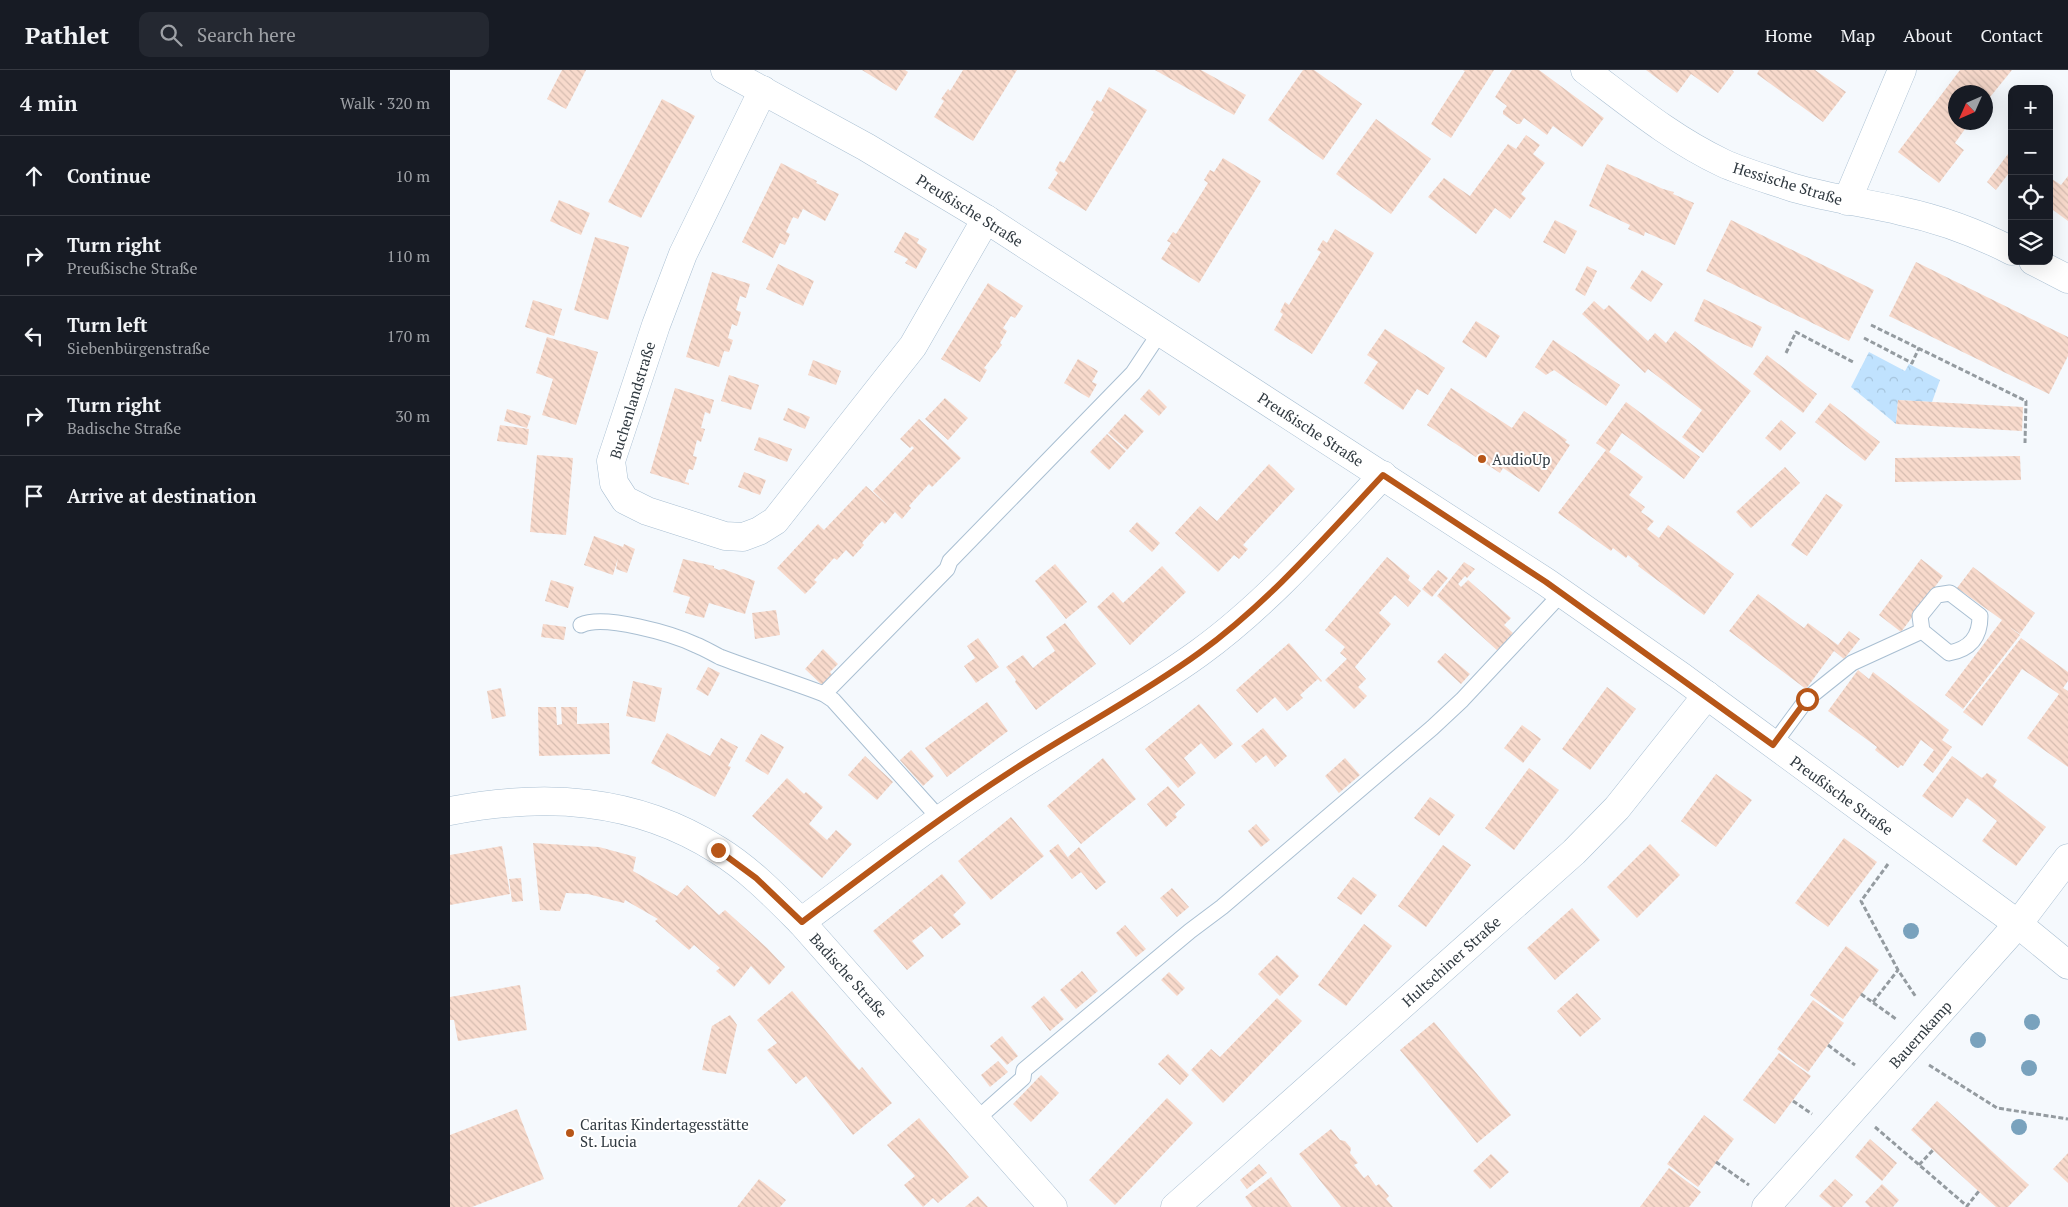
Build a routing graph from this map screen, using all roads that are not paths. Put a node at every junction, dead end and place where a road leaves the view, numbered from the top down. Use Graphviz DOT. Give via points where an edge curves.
graph roads {
  1 [pos="725,70"];
  2 [pos="1584,70"];
  3 [pos="1902,70"];
  4 [pos="763,90"];
  5 [pos="1847,201"];
  6 [pos="986,219"];
  7 [pos="2008,248"];
  8 [pos="2041,265"];
  9 [pos="2068,279"];
  10 [pos="1161,331"];
  11 [pos="1383,475"];
  12 [pos="1562,593"];
  13 [pos="581,625"];
  14 [pos="1922,632"];
  15 [pos="824,694"];
  16 [pos="1707,695"];
  17 [pos="1773,745"];
  18 [pos="450,811"];
  19 [pos="940,819"];
  20 [pos="2068,858"];
  21 [pos="802,922"];
  22 [pos="2018,924"];
  23 [pos="2068,965"];
  24 [pos="977,1119"];
  25 [pos="1758,1196"];
  26 [pos="1053,1207"];
  27 [pos="1175,1207"];
  1 -- 4 [label="street, Preußische Straße"];
  2 -- 5 [label="street, Hessische Straße" via="1668,132 1723,163 1795,188"];
  3 -- 5 [label="street"];
  4 -- 6 [label="street, Preußische Straße"];
  4 -- 6 [label="street, Buchenlandstraße" via="683,254 632,395 611,461 614,483 625,500 646,511 726,536 743,537 775,521 913,346"];
  5 -- 7 [label="street, Hessische Straße" via="1903,211"];
  6 -- 10 [label="street, Preußische Straße"];
  8 -- 9 [label="street"];
  10 -- 11 [label="street, Preußische Straße"];
  10 -- 15 [label="lane" via="1133,373"];
  11 -- 12 [label="street, Preußische Straße"];
  11 -- 19 [label="street" via="1293,569 1240,620 1199,653"];
  12 -- 16 [label="street, Preußische Straße"];
  12 -- 24 [label="lane" via="1432,728 1024,1070 1023,1078"];
  13 -- 15 [label="lane" via="588,622 618,624 666,634"];
  14 -- 17 [label="lane" via="1852,663 1807,699"];
  15 -- 19 [label="lane"];
  16 -- 17 [label="street, Preußische Straße"];
  16 -- 27 [label="street, Hultschiner Straße" via="1617,808 1574,852"];
  17 -- 22 [label="street, Preußische Straße"];
  18 -- 21 [label="street, Badische Straße" via="529,801 576,802 617,808 688,834 718,850 756,878"];
  19 -- 21 [label="street"];
  20 -- 22 [label="street, Bauernkamp"];
  21 -- 24 [label="street, Badische Straße"];
  22 -- 23 [label="street, Preußische Straße"];
  22 -- 25 [label="street, Bauernkamp"];
  24 -- 26 [label="street, Badische Straße"];
}
